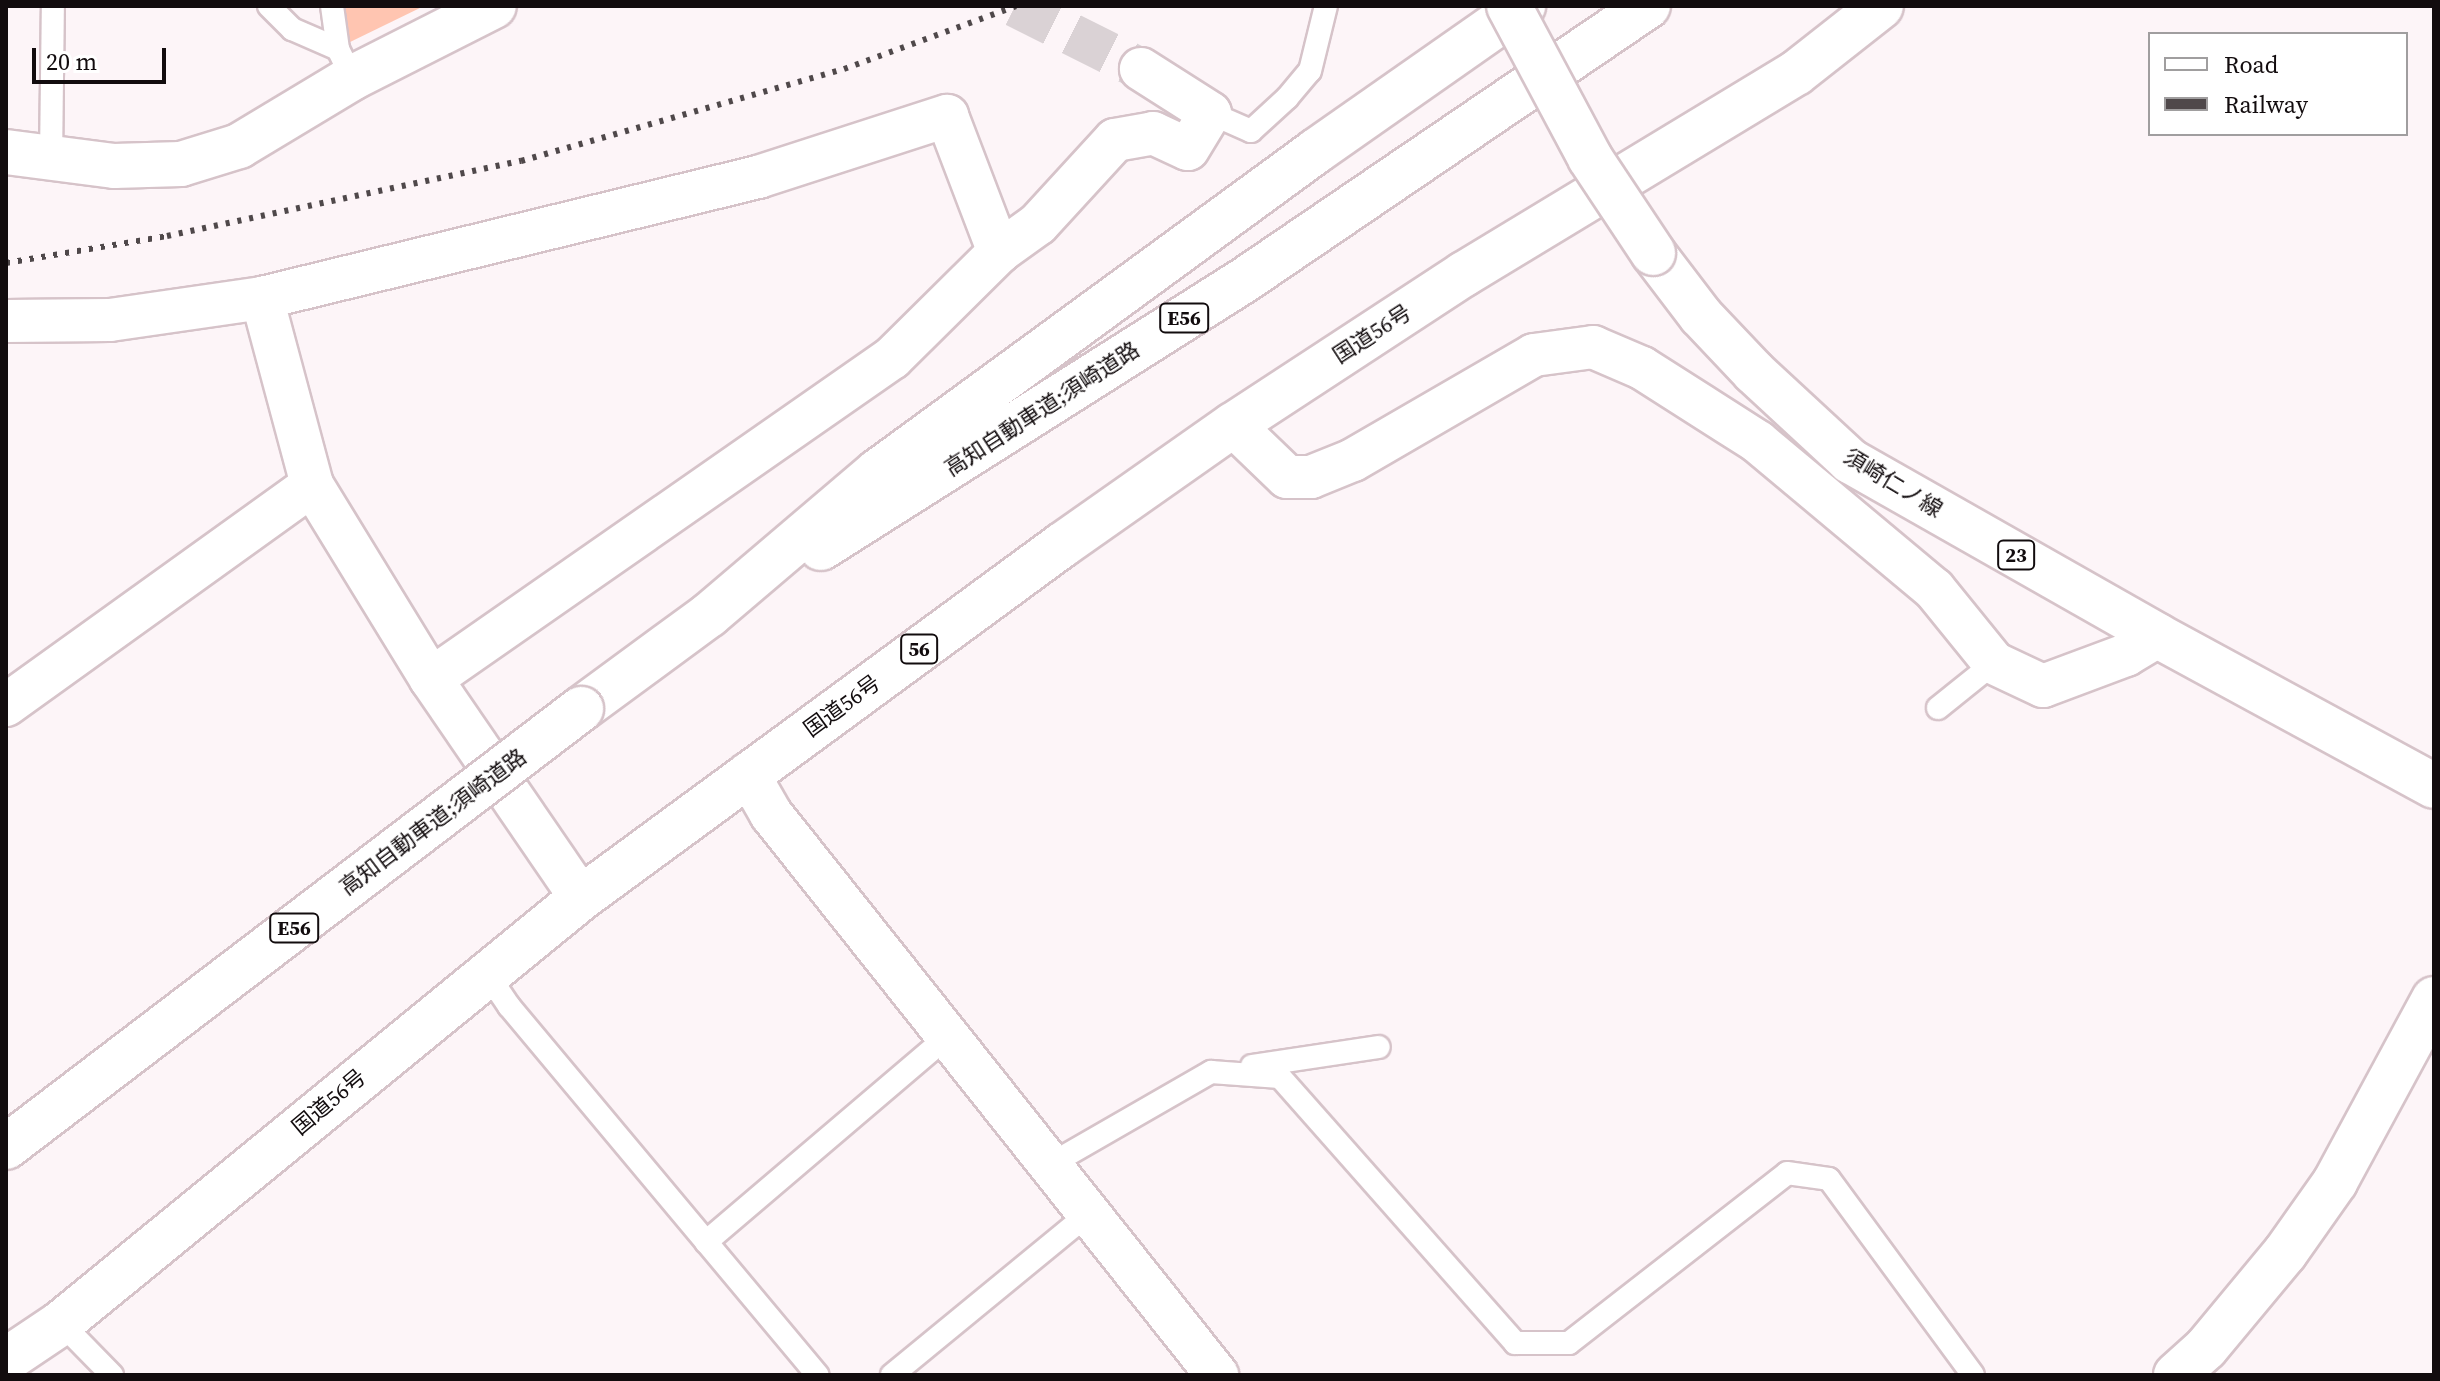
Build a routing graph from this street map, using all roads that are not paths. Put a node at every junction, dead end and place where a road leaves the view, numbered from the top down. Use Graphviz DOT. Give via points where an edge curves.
graph roads {
  1 [pos="53,6"];
  2 [pos="67,6"];
  3 [pos="269,6"];
  4 [pos="332,6"];
  5 [pos="494,6"];
  6 [pos="1326,6"];
  7 [pos="1509,6"];
  8 [pos="1523,6"];
  9 [pos="1648,6"];
  10 [pos="1881,6"];
  11 [pos="345,63"];
  12 [pos="1141,69"];
  13 [pos="1210,113"];
  14 [pos="6,152"];
  15 [pos="51,160"];
  16 [pos="999,252"];
  17 [pos="262,298"];
  18 [pos="6,321"];
  19 [pos="1233,425"];
  20 [pos="312,485"];
  21 [pos="709,615"];
  22 [pos="2158,636"];
  23 [pos="1994,663"];
  24 [pos="431,679"];
  25 [pos="6,705"];
  26 [pos="1938,708"];
  27 [pos="748,774"];
  28 [pos="2434,786"];
  29 [pos="581,898"];
  30 [pos="486,972"];
  31 [pos="2434,999"];
  32 [pos="947,1037"];
  33 [pos="1379,1047"];
  34 [pos="1211,1072"];
  35 [pos="6,1147"];
  36 [pos="1051,1164"];
  37 [pos="1089,1213"];
  38 [pos="706,1242"];
  39 [pos="61,1323"];
  40 [pos="6,1360"];
  41 [pos="112,1375"];
  42 [pos="817,1375"];
  43 [pos="892,1375"];
  44 [pos="1217,1375"];
  45 [pos="1973,1375"];
  46 [pos="2176,1375"];
  1 -- 2 [label="lane"];
  1 -- 15 [label="lane"];
  3 -- 11 [label="lane" via="292,29"];
  4 -- 11 [label="lane"];
  5 -- 11 [label="main road"];
  6 -- 13 [label="lane" via="1310,71 1287,98 1251,131"];
  7 -- 22 [label="main road, 須崎仁ノ線 / 23, bridge" via="1590,158 1653,253 1701,316 1754,372 1850,461"];
  8 -- 21 [label="main road, 高知自動車道;須崎道路 / E56" via="877,472"];
  9 -- 21 [label="main road, 高知自動車道;須崎道路 / E56" via="1246,279"];
  10 -- 19 [label="main road, 国道56号 / 56" via="1796,73 1464,274"];
  11 -- 15 [label="main road" via="239,146 181,164 114,166"];
  12 -- 13 [label="street"];
  13 -- 16 [label="street" via="1188,149 1153,133 1115,140 1038,224"];
  14 -- 15 [label="main road"];
  16 -- 17 [label="street" via="947,116 758,177"];
  16 -- 24 [label="street" via="892,358"];
  17 -- 18 [label="street" via="110,320"];
  17 -- 20 [label="street"];
  19 -- 23 [label="street" via="1287,477 1311,477 1353,460 1534,355 1593,347 1642,368 1758,442 1934,589"];
  19 -- 27 [label="main road, 国道56号 / 56"];
  20 -- 24 [label="street"];
  20 -- 25 [label="street"];
  21 -- 35 [label="main road, 高知自動車道;須崎道路 / E56, bridge"];
  22 -- 23 [label="street" via="2126,655 2043,686"];
  22 -- 28 [label="main road, 須崎仁ノ線 / 23"];
  23 -- 26 [label="lane"];
  24 -- 29 [label="street"];
  27 -- 29 [label="main road, 国道56号 / 56"];
  27 -- 32 [label="street" via="771,814"];
  29 -- 30 [label="main road, 国道56号 / 56"];
  30 -- 38 [label="lane"];
  30 -- 39 [label="main road, 国道56号 / 56"];
  31 -- 46 [label="main road" via="2335,1182 2285,1253 2206,1348"];
  32 -- 36 [label="street"];
  32 -- 38 [label="lane"];
  33 -- 34 [label="lane"];
  34 -- 36 [label="lane"];
  34 -- 45 [label="lane" via="1280,1077 1515,1343 1569,1343 1787,1173 1829,1179"];
  36 -- 37 [label="street"];
  37 -- 43 [label="lane"];
  37 -- 44 [label="street"];
  38 -- 42 [label="lane"];
  39 -- 40 [label="main road, 国道56号 / 56"];
  39 -- 41 [label="lane"];
}
